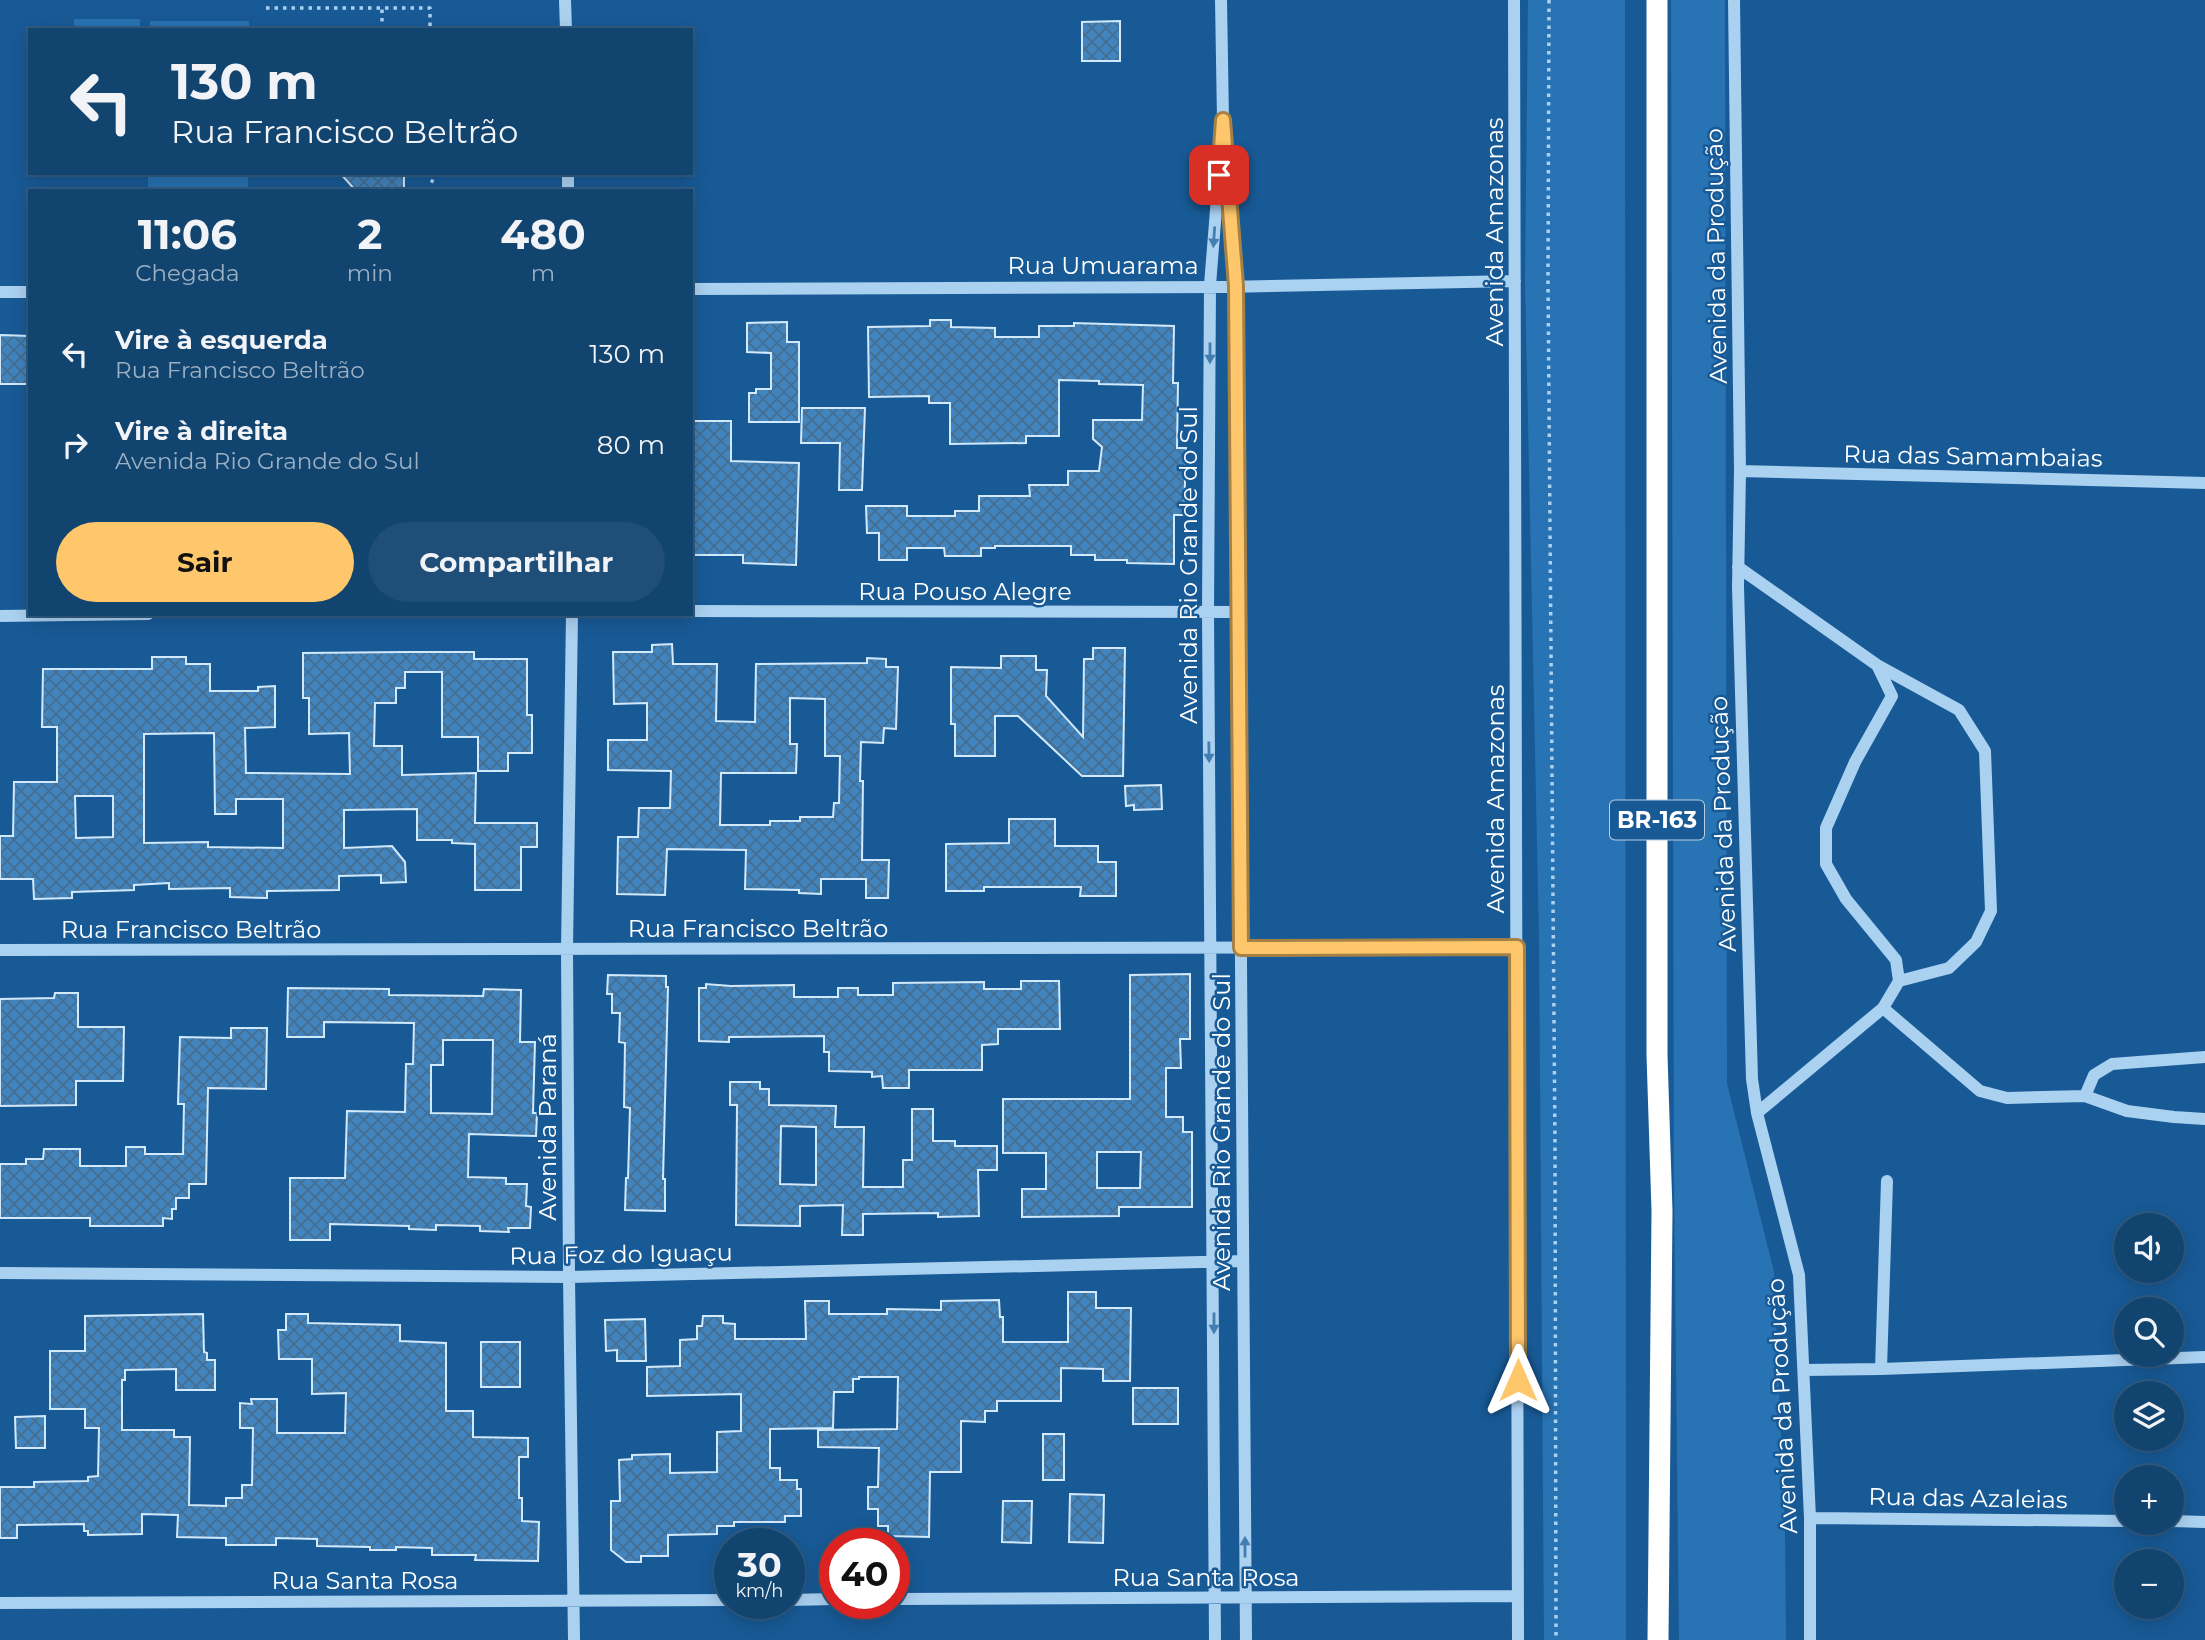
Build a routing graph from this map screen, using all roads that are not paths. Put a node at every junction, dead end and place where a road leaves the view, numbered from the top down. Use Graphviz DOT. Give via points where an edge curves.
graph roads {
  1 [pos="565,0"];
  2 [pos="1220,0"];
  3 [pos="1514,0"];
  4 [pos="1657,0"];
  5 [pos="1734,0"];
  6 [pos="566,28"];
  7 [pos="1223,120"];
  8 [pos="1515,281"];
  9 [pos="1210,285"];
  10 [pos="1236,286"];
  11 [pos="693,289"];
  12 [pos="0,292"];
  13 [pos="28,292"];
  14 [pos="1740,471"];
  15 [pos="2205,483"];
  16 [pos="1738,567"];
  17 [pos="693,611"];
  18 [pos="1208,612"];
  19 [pos="1238,612"];
  20 [pos="0,616"];
  21 [pos="28,616"];
  22 [pos="572,616"];
  23 [pos="1877,665"];
  24 [pos="1517,947"];
  25 [pos="1211,948"];
  26 [pos="1241,948"];
  27 [pos="567,949"];
  28 [pos="0,950"];
  29 [pos="1899,981"];
  30 [pos="1883,1008"];
  31 [pos="2205,1056"];
  32 [pos="2085,1096"];
  33 [pos="1757,1113"];
  34 [pos="2205,1118"];
  35 [pos="1886,1181"];
  36 [pos="1214,1261"];
  37 [pos="1243,1261"];
  38 [pos="0,1273"];
  39 [pos="569,1277"];
  40 [pos="2205,1357"];
  41 [pos="1881,1369"];
  42 [pos="1804,1370"];
  43 [pos="1810,1518"];
  44 [pos="2114,1521"];
  45 [pos="2184,1521"];
  46 [pos="2205,1522"];
  47 [pos="1518,1596"];
  48 [pos="1215,1598"];
  49 [pos="1246,1598"];
  50 [pos="910,1599"];
  51 [pos="714,1600"];
  52 [pos="574,1601"];
  53 [pos="0,1603"];
  54 [pos="574,1640"];
  55 [pos="1215,1640"];
  56 [pos="1246,1640"];
  57 [pos="1518,1640"];
  58 [pos="1657,1640"];
  59 [pos="1810,1640"];
  1 -- 6 [label="street"];
  2 -- 7 [label="street, Avenida Rio Grande do Sul"];
  3 -- 8 [label="street, Avenida Amazonas"];
  4 -- 58 [label="highway, BR-163" via="1657,1055 1662,1211"];
  5 -- 14 [label="street, Avenida da Produção"];
  7 -- 9 [label="street, Avenida Rio Grande do Sul, one-way"];
  7 -- 10 [label="street, Avenida Rio Grande do Sul"];
  8 -- 10 [label="street, Rua Umuarama"];
  8 -- 24 [label="street, Avenida Amazonas"];
  9 -- 10 [label="street, Rua Umuarama"];
  9 -- 11 [label="street, Rua Umuarama"];
  9 -- 18 [label="street, Avenida Rio Grande do Sul, one-way"];
  10 -- 19 [label="street, Avenida Rio Grande do Sul"];
  12 -- 13 [label="street"];
  14 -- 15 [label="street, Rua das Samambaias"];
  14 -- 16 [label="street, Avenida da Produção"];
  16 -- 23 [label="street"];
  16 -- 33 [label="street, Avenida da Produção" via="1752,1079"];
  17 -- 18 [label="street, Rua Pouso Alegre"];
  18 -- 19 [label="street, Rua Pouso Alegre"];
  18 -- 25 [label="street, Avenida Rio Grande do Sul, one-way"];
  19 -- 26 [label="street, Avenida Rio Grande do Sul"];
  20 -- 21 [label="street"];
  22 -- 27 [label="street, Avenida Paraná"];
  23 -- 29 [label="street" via="1892,696 1855,762 1826,828 1826,864 1846,899 1896,960"];
  23 -- 29 [label="street" via="1959,710 1985,751 1991,911 1976,942 1949,968"];
  24 -- 26 [label="street, Rua Francisco Beltrão"];
  24 -- 47 [label="street, Avenida Amazonas"];
  25 -- 26 [label="street, Rua Francisco Beltrão"];
  25 -- 27 [label="street, Rua Francisco Beltrão"];
  25 -- 36 [label="street, Avenida Rio Grande do Sul"];
  26 -- 37 [label="street, Avenida Rio Grande do Sul"];
  27 -- 28 [label="street, Rua Francisco Beltrão"];
  27 -- 39 [label="street, Avenida Paraná"];
  29 -- 30 [label="street"];
  30 -- 32 [label="street" via="1980,1091 2007,1098"];
  30 -- 33 [label="street"];
  31 -- 32 [label="street" via="2112,1064 2094,1075"];
  32 -- 34 [label="street" via="2127,1111"];
  33 -- 42 [label="street, Avenida da Produção" via="1799,1275"];
  35 -- 41 [label="street"];
  36 -- 37 [label="street, Rua Foz do Iguaçu"];
  36 -- 39 [label="street, Rua Foz do Iguaçu"];
  36 -- 48 [label="street, Avenida Rio Grande do Sul, one-way"];
  49 -- 37 [label="street, Avenida Rio Grande do Sul, one-way"];
  38 -- 39 [label="street, Rua Foz do Iguaçu"];
  39 -- 52 [label="street, Avenida Paraná"];
  40 -- 41 [label="street"];
  41 -- 42 [label="street"];
  42 -- 43 [label="street, Avenida da Produção"];
  43 -- 44 [label="street, Rua das Azaleias"];
  43 -- 59 [label="street, Avenida da Produção"];
  45 -- 46 [label="street"];
  47 -- 49 [label="street, Rua Santa Rosa"];
  47 -- 57 [label="street, Avenida Amazonas"];
  48 -- 49 [label="street, Rua Santa Rosa"];
  48 -- 50 [label="street, Rua Santa Rosa"];
  48 -- 55 [label="street, Avenida Rio Grande do Sul"];
  49 -- 56 [label="street, Avenida Rio Grande do Sul"];
  51 -- 52 [label="street, Rua Santa Rosa"];
  52 -- 53 [label="street, Rua Santa Rosa"];
  52 -- 54 [label="street, Avenida Paraná"];
}
